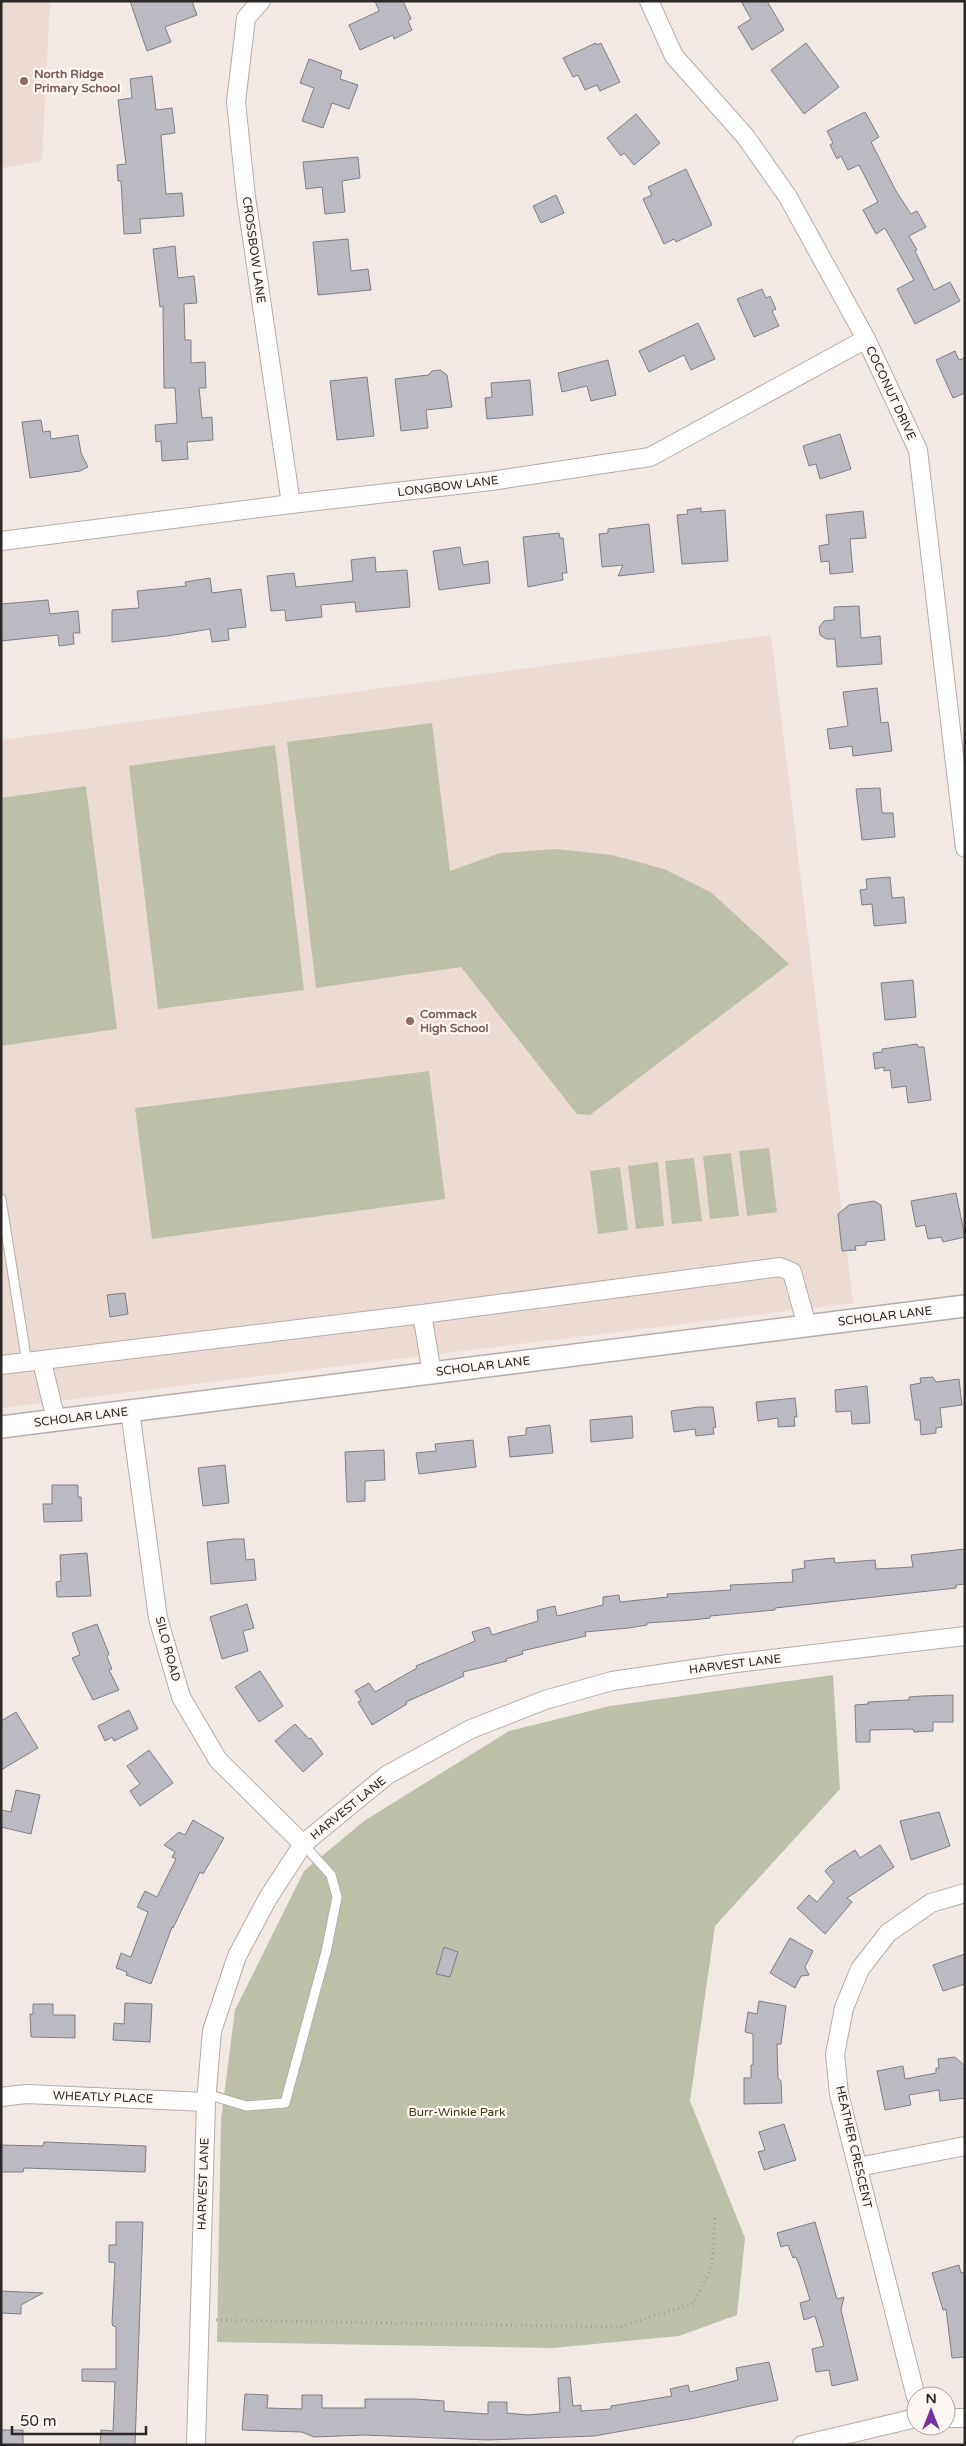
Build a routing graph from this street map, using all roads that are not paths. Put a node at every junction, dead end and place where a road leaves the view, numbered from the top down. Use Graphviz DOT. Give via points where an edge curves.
graph roads {
  1 [pos="261,1"];
  2 [pos="649,1"];
  3 [pos="866,339"];
  4 [pos="291,504"];
  5 [pos="1,541"];
  6 [pos="965,848"];
  7 [pos="1,1199"];
  8 [pos="965,1306"];
  9 [pos="422,1314"];
  10 [pos="808,1326"];
  11 [pos="35,1362"];
  12 [pos="1,1365"];
  13 [pos="432,1373"];
  14 [pos="130,1411"];
  15 [pos="56,1420"];
  16 [pos="1,1427"];
  17 [pos="965,1636"];
  18 [pos="303,1844"];
  19 [pos="965,1893"];
  20 [pos="1,2097"];
  21 [pos="206,2098"];
  22 [pos="965,2146"];
  23 [pos="858,2167"];
  24 [pos="913,2386"];
  25 [pos="906,2420"];
  26 [pos="196,2445"];
  27 [pos="802,2445"];
  1 -- 4 [label="street, CROSSBOW LANE" via="246,18 236,102 246,197"];
  2 -- 3 [label="street, COCONUT DRIVE" via="674,56 745,136 788,197"];
  3 -- 4 [label="street, LONGBOW LANE" via="650,457 491,481"];
  3 -- 6 [label="street, COCONUT DRIVE" via="918,450"];
  4 -- 5 [label="street, LONGBOW LANE"];
  7 -- 11 [label="lane"];
  8 -- 10 [label="street, SCHOLAR LANE"];
  9 -- 10 [label="street" via="780,1267 792,1272"];
  9 -- 11 [label="street"];
  9 -- 13 [label="street"];
  10 -- 13 [label="street, SCHOLAR LANE"];
  11 -- 12 [label="street"];
  11 -- 15 [label="street"];
  13 -- 14 [label="street, SCHOLAR LANE"];
  14 -- 15 [label="street, SCHOLAR LANE"];
  14 -- 18 [label="street, SILO ROAD" via="158,1618 181,1697 218,1760"];
  15 -- 16 [label="street, SCHOLAR LANE"];
  17 -- 18 [label="street, HARVEST LANE" via="612,1681 545,1700 471,1729 387,1775"];
  18 -- 21 [label="street, HARVEST LANE" via="268,1898 237,1956 212,2031"];
  18 -- 21 [label="lane" via="331,1875 337,1897 326,1952 285,2103 246,2106"];
  19 -- 23 [label="street, HEATHER CRESCENT" via="931,1903 888,1933 860,1969 844,2008 836,2054 838,2084"];
  20 -- 21 [label="street, WHEATLY PLACE" via="26,2094"];
  21 -- 26 [label="street, HARVEST LANE"];
  22 -- 23 [label="street"];
  23 -- 24 [label="street, HEATHER CRESCENT"];
  25 -- 27 [label="street"];
}
